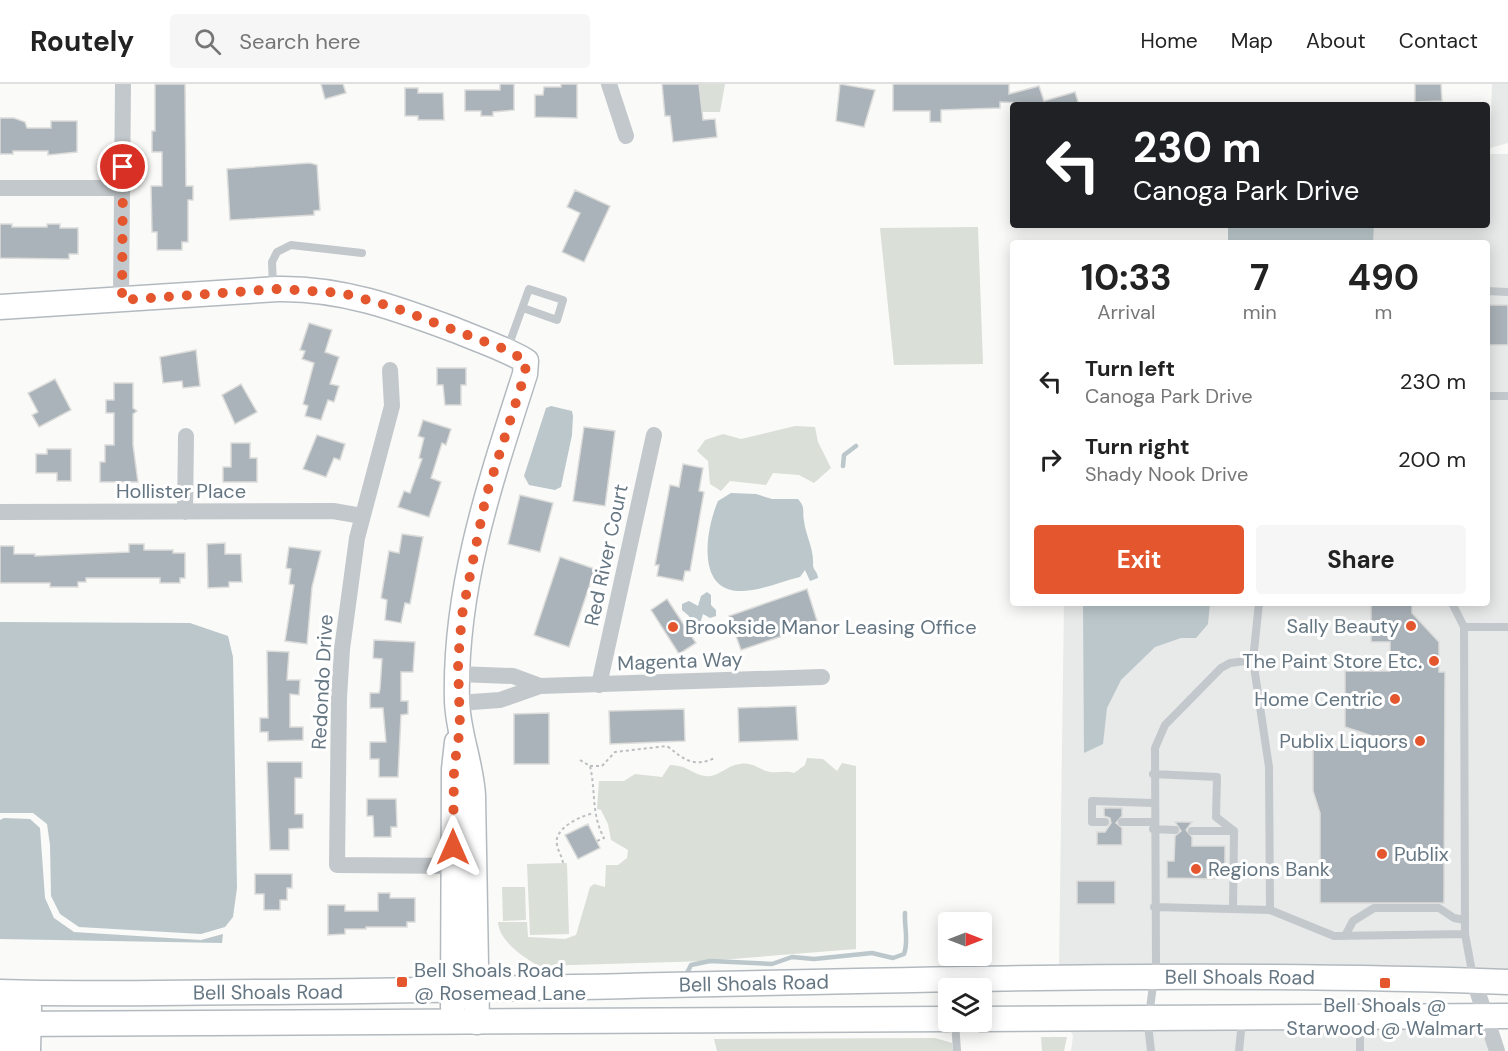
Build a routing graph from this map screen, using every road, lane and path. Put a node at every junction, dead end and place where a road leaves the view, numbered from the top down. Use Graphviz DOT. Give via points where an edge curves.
graph roads {
  1 [pos="123,84"];
  2 [pos="609,84"];
  3 [pos="626,136"];
  4 [pos="0,188"];
  5 [pos="123,188"];
  6 [pos="362,253"];
  7 [pos="273,290"];
  8 [pos="1490,291"];
  9 [pos="1508,292"];
  10 [pos="122,300"];
  11 [pos="0,307"];
  12 [pos="523,308"];
  13 [pos="517,356"];
  14 [pos="390,370"];
  15 [pos="1490,396"];
  16 [pos="1508,396"];
  17 [pos="654,435"];
  18 [pos="186,436"];
  19 [pos="0,512"];
  20 [pos="185,512"];
  21 [pos="362,516"];
  22 [pos="1258,606"];
  23 [pos="1454,606"];
  24 [pos="1464,627"];
  25 [pos="1508,627"];
  26 [pos="1253,660"];
  27 [pos="458,674"];
  28 [pos="822,678"];
  29 [pos="599,685"];
  30 [pos="540,686"];
  31 [pos="458,703"];
  32 [pos="630,743"];
  33 [pos="630,749"];
  34 [pos="715,758"];
  35 [pos="580,760"];
  36 [pos="590,766"];
  37 [pos="1154,774"];
  38 [pos="1154,803"];
  39 [pos="594,813"];
  40 [pos="1105,822"];
  41 [pos="1122,822"];
  42 [pos="1154,825"];
  43 [pos="1175,830"];
  44 [pos="1192,831"];
  45 [pos="1233,831"];
  46 [pos="597,841"];
  47 [pos="563,862"];
  48 [pos="464,866"];
  49 [pos="1154,907"];
  50 [pos="1233,909"];
  51 [pos="1270,910"];
  52 [pos="1465,921"];
  53 [pos="1465,934"];
  54 [pos="1345,936"];
  55 [pos="1154,978"];
  56 [pos="1474,981"];
  57 [pos="1508,982"];
  58 [pos="992,984"];
  59 [pos="938,985"];
  60 [pos="464,991"];
  61 [pos="12,992"];
  62 [pos="1496,1016"];
  63 [pos="1242,1017"];
  64 [pos="1360,1017"];
  65 [pos="1149,1018"];
  66 [pos="938,1019"];
  67 [pos="992,1019"];
  68 [pos="465,1022"];
  69 [pos="12,1024"];
  70 [pos="956,1032"];
  71 [pos="6,1051"];
  72 [pos="28,1051"];
  73 [pos="957,1051"];
  74 [pos="1151,1051"];
  75 [pos="1239,1051"];
  76 [pos="1360,1051"];
  77 [pos="1497,1051"];
  1 -- 5 [label="street"];
  2 -- 3 [label="street"];
  4 -- 5 [label="street"];
  5 -- 10 [label="street"];
  6 -- 7 [label="lane" via="291,245 277,252 272,262"];
  7 -- 10 [label="main road"];
  7 -- 13 [label="main road" via="323,290 360,297"];
  8 -- 9 [label="lane"];
  10 -- 11 [label="main road"];
  12 -- 12 [label="lane" via="529,289 562,300 557,320"];
  12 -- 13 [label="lane"];
  13 -- 27 [label="main road" via="525,374 492,475 475,544 462,615"];
  14 -- 21 [label="street, Redondo Drive" via="392,406"];
  15 -- 16 [label="lane"];
  17 -- 29 [label="street, Red River Court"];
  18 -- 20 [label="street"];
  19 -- 20 [label="street, Hollister Place"];
  20 -- 21 [label="street, Hollister Place" via="333,512"];
  21 -- 48 [label="street, Redondo Drive" via="348,598 339,698 337,866"];
  22 -- 26 [label="lane"];
  23 -- 24 [label="lane"];
  24 -- 25 [label="lane"];
  24 -- 52 [label="lane"];
  26 -- 37 [label="lane" via="1221,668 1171,717 1155,748"];
  26 -- 51 [label="lane" via="1269,767"];
  27 -- 30 [label="street, Magenta Way" via="513,676"];
  27 -- 31 [label="main road"];
  28 -- 29 [label="street, Magenta Way"];
  29 -- 30 [label="street, Magenta Way"];
  30 -- 31 [label="street, Magenta Way" via="500,700"];
  31 -- 48 [label="main road" via="460,728 454,769"];
  32 -- 33 [label="path"];
  33 -- 34 [label="path" via="665,744 677,756 692,761"];
  33 -- 36 [label="path" via="611,753 602,765"];
  35 -- 36 [label="path"];
  36 -- 39 [label="path"];
  37 -- 38 [label="lane"];
  37 -- 45 [label="lane" via="1217,777 1216,817"];
  38 -- 40 [label="lane" via="1092,801 1092,822"];
  38 -- 42 [label="lane"];
  39 -- 46 [label="path" via="604,838"];
  39 -- 47 [label="path" via="559,833 556,843"];
  41 -- 42 [label="lane"];
  42 -- 43 [label="lane"];
  42 -- 49 [label="lane"];
  44 -- 45 [label="lane"];
  45 -- 50 [label="lane"];
  48 -- 60 [label="main road"];
  49 -- 50 [label="lane"];
  49 -- 55 [label="lane"];
  50 -- 51 [label="lane"];
  51 -- 54 [label="lane" via="1334,936"];
  52 -- 53 [label="lane"];
  52 -- 54 [label="lane" via="1439,908 1374,908 1353,921"];
  53 -- 54 [label="lane"];
  53 -- 56 [label="lane"];
  55 -- 56 [label="main road, Bell Shoals Road"];
  55 -- 58 [label="main road, Bell Shoals Road"];
  55 -- 65 [label="lane"];
  56 -- 57 [label="main road, Bell Shoals Road"];
  56 -- 62 [label="street"];
  59 -- 60 [label="main road, Bell Shoals Road"];
  60 -- 61 [label="main road, Bell Shoals Road"];
  60 -- 68 [label="main road"];
  61 -- 69 [label="main road"];
  62 -- 64 [label="main road, Bell Shoals Road"];
  62 -- 77 [label="street"];
  63 -- 64 [label="main road, Bell Shoals Road"];
  63 -- 65 [label="main road, Bell Shoals Road"];
  63 -- 75 [label="lane"];
  64 -- 76 [label="lane"];
  65 -- 67 [label="main road, Bell Shoals Road"];
  65 -- 74 [label="lane"];
  66 -- 68 [label="main road, Bell Shoals Road"];
  68 -- 69 [label="main road, Bell Shoals Road"];
  69 -- 71 [label="main road"];
  69 -- 72 [label="main road"];
  70 -- 73 [label="lane"];
}
